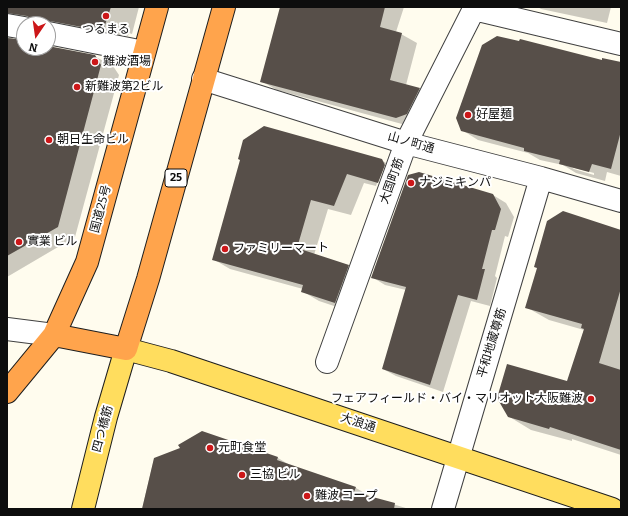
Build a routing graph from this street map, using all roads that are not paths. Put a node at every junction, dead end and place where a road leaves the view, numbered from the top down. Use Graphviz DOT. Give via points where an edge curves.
graph roads {
  1 [pos="157,7"];
  2 [pos="224,7"];
  3 [pos="474,8"];
  4 [pos="56,35"];
  5 [pos="621,44"];
  6 [pos="144,52"];
  7 [pos="203,79"];
  8 [pos="406,143"];
  9 [pos="541,178"];
  10 [pos="621,200"];
  11 [pos="7,329"];
  12 [pos="54,335"];
  13 [pos="126,349"];
  14 [pos="327,362"];
  15 [pos="7,392"];
  16 [pos="458,457"];
  17 [pos="83,509"];
  18 [pos="443,509"];
  19 [pos="612,509"];
  1 -- 6 [label="highway, 国道25号"];
  2 -- 7 [label="highway, 25"];
  3 -- 5 [label="street"];
  3 -- 8 [label="street, 大国町筋"];
  4 -- 6 [label="street"];
  6 -- 12 [label="highway, 国道25号" via="87,262"];
  7 -- 8 [label="street, 山ノ町通"];
  7 -- 13 [label="highway, 25"];
  8 -- 9 [label="street, 山ノ町通"];
  8 -- 14 [label="street, 大国町筋"];
  9 -- 10 [label="street, 山ノ町通"];
  9 -- 16 [label="street, 平和地蔵尊筋"];
  11 -- 12 [label="street"];
  12 -- 13 [label="highway, 大浪通"];
  12 -- 15 [label="highway, 国道25号"];
  13 -- 16 [label="main road, 大浪通" via="171,361"];
  13 -- 17 [label="main road, 四つ橋筋"];
  16 -- 18 [label="street, 平和地蔵尊筋"];
  16 -- 19 [label="main road, 大浪通"];
}
